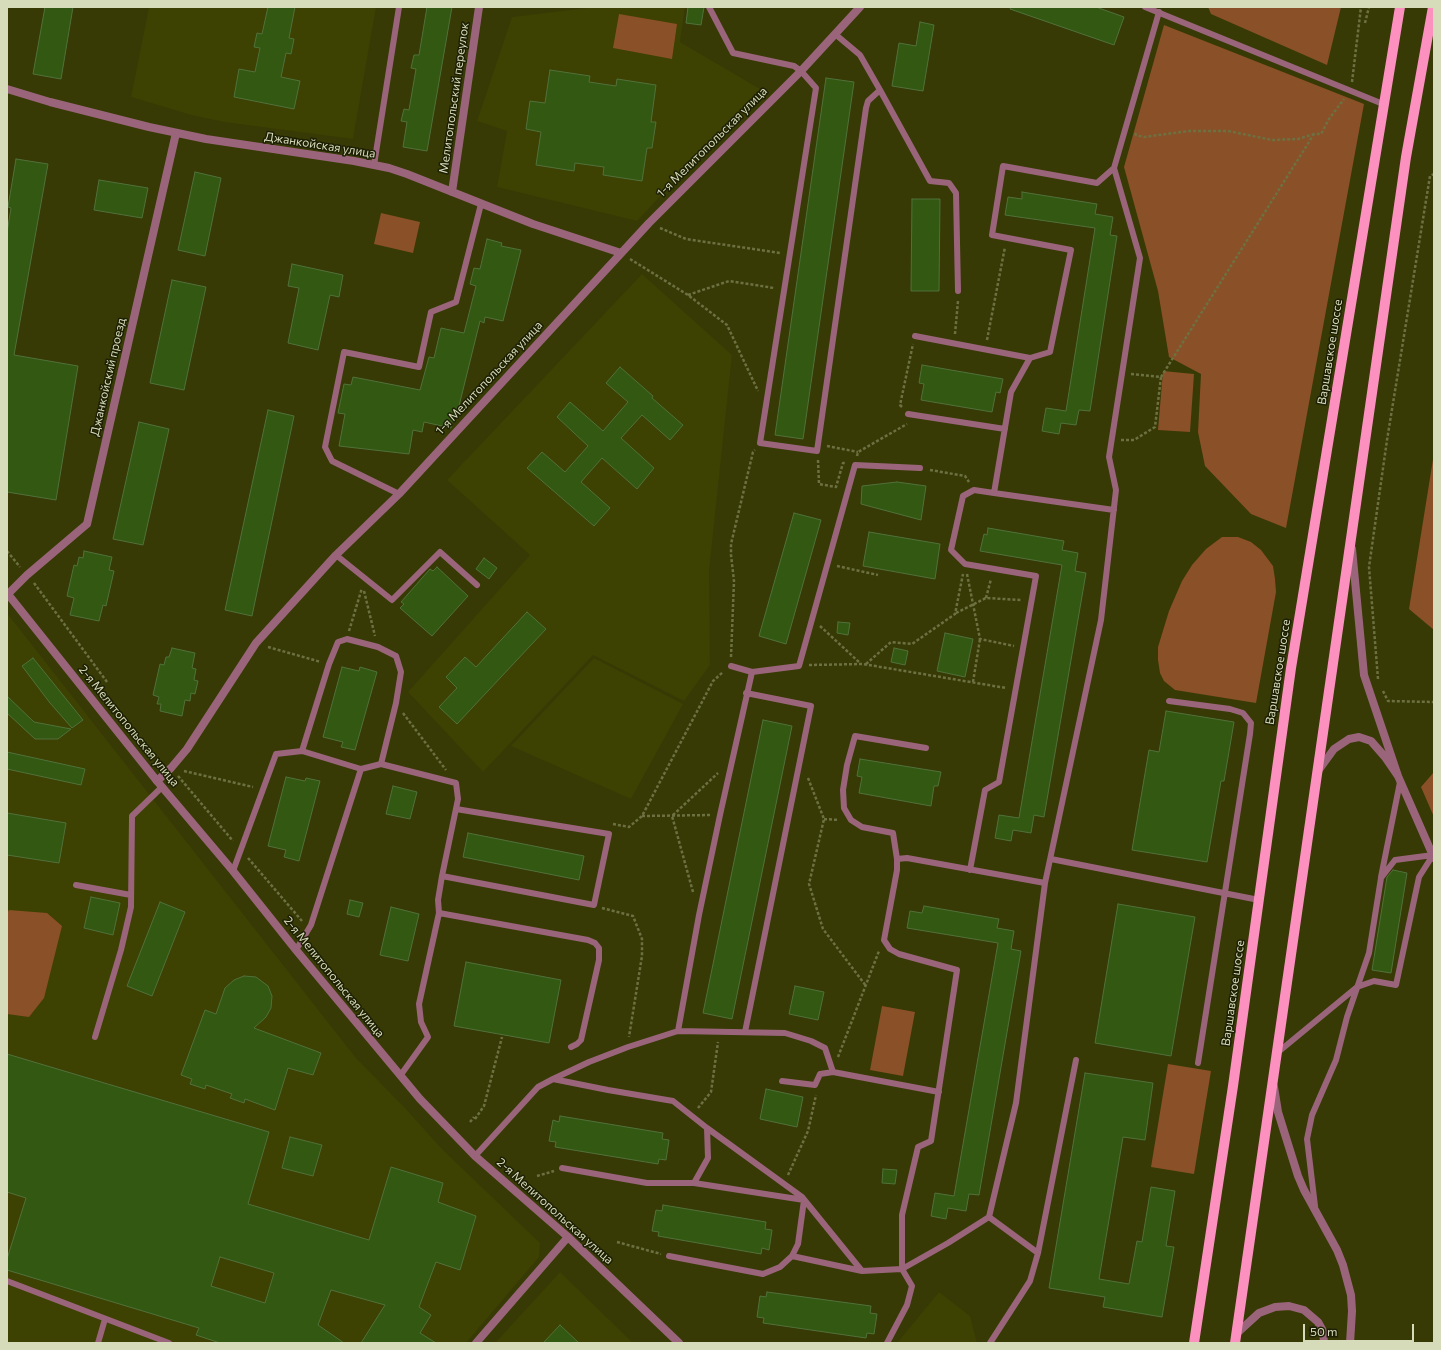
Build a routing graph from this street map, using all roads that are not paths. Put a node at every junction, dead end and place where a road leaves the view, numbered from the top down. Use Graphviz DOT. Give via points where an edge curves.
graph roads {
  1 [pos="399,7"];
  2 [pos="480,7"];
  3 [pos="709,7"];
  4 [pos="860,7"];
  5 [pos="1145,7"];
  6 [pos="1400,7"];
  7 [pos="1433,7"];
  8 [pos="1159,12"];
  9 [pos="835,34"];
  10 [pos="801,71"];
  11 [pos="7,88"];
  12 [pos="880,90"];
  13 [pos="1383,104"];
  14 [pos="176,133"];
  15 [pos="374,165"];
  16 [pos="1114,168"];
  17 [pos="452,192"];
  18 [pos="481,204"];
  19 [pos="621,253"];
  20 [pos="958,290"];
  21 [pos="915,336"];
  22 [pos="1030,358"];
  23 [pos="908,414"];
  24 [pos="1005,429"];
  25 [pos="920,468"];
  26 [pos="994,493"];
  27 [pos="399,494"];
  28 [pos="1114,510"];
  29 [pos="1351,539"];
  30 [pos="336,555"];
  31 [pos="477,584"];
  32 [pos="8,593"];
  33 [pos="731,666"];
  34 [pos="752,672"];
  35 [pos="746,693"];
  36 [pos="1169,701"];
  37 [pos="926,748"];
  38 [pos="302,751"];
  39 [pos="380,764"];
  40 [pos="361,769"];
  41 [pos="1318,771"];
  42 [pos="1399,779"];
  43 [pos="160,784"];
  44 [pos="456,809"];
  45 [pos="1433,856"];
  46 [pos="897,859"];
  47 [pos="1051,859"];
  48 [pos="970,870"];
  49 [pos="233,871"];
  50 [pos="442,876"];
  51 [pos="1381,878"];
  52 [pos="1045,883"];
  53 [pos="76,885"];
  54 [pos="1224,893"];
  55 [pos="131,895"];
  56 [pos="1259,900"];
  57 [pos="439,913"];
  58 [pos="296,950"];
  59 [pos="1357,987"];
  60 [pos="678,1031"];
  61 [pos="745,1032"];
  62 [pos="95,1037"];
  63 [pos="571,1047"];
  64 [pos="1276,1054"];
  65 [pos="1076,1060"];
  66 [pos="1198,1063"];
  67 [pos="833,1072"];
  68 [pos="400,1076"];
  69 [pos="553,1079"];
  70 [pos="1272,1080"];
  71 [pos="782,1081"];
  72 [pos="939,1092"];
  73 [pos="706,1128"];
  74 [pos="475,1156"];
  75 [pos="562,1168"];
  76 [pos="694,1183"];
  77 [pos="804,1200"];
  78 [pos="1315,1210"];
  79 [pos="989,1217"];
  80 [pos="568,1236"];
  81 [pos="1038,1253"];
  82 [pos="669,1256"];
  83 [pos="792,1256"];
  84 [pos="902,1269"];
  85 [pos="862,1271"];
  86 [pos="7,1281"];
  87 [pos="105,1319"];
  88 [pos="1236,1338"];
  89 [pos="98,1343"];
  90 [pos="169,1343"];
  91 [pos="476,1343"];
  92 [pos="679,1343"];
  93 [pos="887,1343"];
  94 [pos="990,1343"];
  95 [pos="1194,1343"];
  96 [pos="1324,1343"];
  97 [pos="1350,1343"];
  1 -- 15 [label="lane"];
  2 -- 17 [label="street, Мелитопольский переулок"];
  3 -- 10 [label="lane" via="733,53 794,66"];
  4 -- 9 [label="street, 1-я Мелитопольская улица"];
  5 -- 8 [label="lane"];
  6 -- 13 [label="main road, Варшавское шоссе"];
  7 -- 29 [label="main road" via="1406,157"];
  8 -- 13 [label="lane"];
  8 -- 16 [label="lane"];
  9 -- 10 [label="street, 1-я Мелитопольская улица"];
  9 -- 12 [label="lane" via="860,55"];
  10 -- 12 [label="lane" via="816,88 760,443 818,448 866,108 868,101"];
  10 -- 19 [label="street, 1-я Мелитопольская улица"];
  11 -- 14 [label="street, Джанкойская улица" via="50,102"];
  12 -- 20 [label="lane" via="930,181 949,183 956,193"];
  13 -- 56 [label="main road, Варшавское шоссе" via="1293,660"];
  14 -- 15 [label="street, Джанкойская улица"];
  14 -- 32 [label="street, Джанкойский проезд" via="87,524"];
  15 -- 17 [label="street, Джанкойская улица" via="407,174"];
  16 -- 22 [label="lane" via="1097,183 1003,166 992,235 1071,250 1050,352"];
  16 -- 28 [label="lane" via="1140,258 1109,457 1116,490"];
  17 -- 18 [label="street, Джанкойская улица"];
  18 -- 19 [label="street, Джанкойская улица"];
  18 -- 27 [label="lane" via="456,302 431,312 419,367 344,352 325,447 332,461"];
  19 -- 27 [label="street, 1-я Мелитопольская улица"];
  21 -- 22 [label="lane"];
  22 -- 24 [label="lane" via="1010,392"];
  23 -- 24 [label="lane"];
  24 -- 26 [label="lane"];
  25 -- 34 [label="lane" via="855,465 798,666"];
  26 -- 28 [label="lane"];
  26 -- 48 [label="lane" via="974,490 963,496 951,550 965,564 1036,576 999,782 985,790"];
  27 -- 30 [label="street, 1-я Мелитопольская улица"];
  28 -- 47 [label="lane" via="1101,620"];
  29 -- 41 [label="main road"];
  29 -- 42 [label="street" via="1364,675"];
  30 -- 31 [label="lane" via="392,600 440,552"];
  30 -- 43 [label="street, 1-я Мелитопольская улица" via="256,643 187,749"];
  32 -- 43 [label="street, 2-я Мелитопольская улица"];
  33 -- 34 [label="lane"];
  34 -- 35 [label="lane"];
  35 -- 60 [label="lane" via="699,915"];
  35 -- 61 [label="lane" via="811,706"];
  36 -- 54 [label="lane" via="1230,709 1242,713 1251,723"];
  37 -- 46 [label="lane" via="855,736 847,765 842,790 844,808 851,820 862,827 893,833"];
  38 -- 39 [label="lane" via="329,664 338,642 347,639 378,646 396,656 401,672 396,703"];
  38 -- 40 [label="lane"];
  38 -- 49 [label="lane" via="276,754"];
  39 -- 40 [label="lane"];
  39 -- 44 [label="lane" via="456,783"];
  40 -- 58 [label="lane" via="311,925"];
  41 -- 42 [label="street" via="1334,749 1349,739 1359,737 1371,741 1386,757"];
  41 -- 64 [label="main road"];
  42 -- 45 [label="street"];
  42 -- 51 [label="lane"];
  43 -- 49 [label="street, 2-я Мелитопольская улица"];
  43 -- 55 [label="lane" via="132,816"];
  44 -- 50 [label="lane"];
  44 -- 50 [label="lane" via="609,834 594,905"];
  45 -- 51 [label="lane" via="1396,860"];
  45 -- 59 [label="lane" via="1419,877 1396,985 1374,982"];
  46 -- 48 [label="lane" via="907,858"];
  46 -- 72 [label="lane" via="884,940 890,949 899,954 957,970"];
  47 -- 52 [label="lane"];
  47 -- 54 [label="lane"];
  48 -- 52 [label="lane"];
  49 -- 58 [label="street, 2-я Мелитопольская улица"];
  50 -- 57 [label="lane" via="438,900"];
  51 -- 59 [label="lane" via="1369,953"];
  52 -- 79 [label="lane" via="1016,1103"];
  53 -- 55 [label="lane"];
  54 -- 56 [label="lane"];
  54 -- 66 [label="lane"];
  55 -- 62 [label="lane" via="121,950"];
  56 -- 95 [label="main road, Варшавское шоссе"];
  57 -- 63 [label="lane" via="595,943 599,948 599,960 581,1040"];
  57 -- 68 [label="lane" via="419,1004 421,1022 428,1036"];
  58 -- 68 [label="street, 2-я Мелитопольская улица"];
  59 -- 64 [label="lane"];
  59 -- 78 [label="lane" via="1336,1060 1312,1115 1308,1133"];
  60 -- 61 [label="lane"];
  60 -- 69 [label="lane" via="628,1047"];
  61 -- 67 [label="lane" via="785,1033 811,1040 824,1048"];
  64 -- 70 [label="main road"];
  65 -- 81 [label="lane"];
  67 -- 71 [label="lane" via="820,1074 815,1085"];
  67 -- 72 [label="lane"];
  68 -- 74 [label="street, 2-я Мелитопольская улица"];
  69 -- 73 [label="lane" via="673,1101"];
  69 -- 74 [label="lane" via="538,1087"];
  70 -- 78 [label="street" via="1285,1137 1304,1190"];
  70 -- 88 [label="main road"];
  72 -- 84 [label="lane" via="931,1141 918,1147 902,1215"];
  73 -- 76 [label="lane" via="708,1158"];
  73 -- 77 [label="lane" via="785,1183"];
  74 -- 80 [label="street, 2-я Мелитопольская улица"];
  75 -- 76 [label="lane" via="647,1183"];
  76 -- 77 [label="lane"];
  77 -- 83 [label="lane" via="798,1244"];
  77 -- 85 [label="lane"];
  78 -- 97 [label="street" via="1337,1250 1351,1295"];
  79 -- 81 [label="lane"];
  79 -- 84 [label="lane"];
  80 -- 91 [label="street"];
  80 -- 92 [label="street, 2-я Мелитопольская улица"];
  81 -- 94 [label="lane" via="1030,1281"];
  82 -- 83 [label="lane" via="763,1274 780,1267"];
  83 -- 85 [label="lane"];
  84 -- 85 [label="lane"];
  84 -- 93 [label="lane" via="912,1286 907,1305"];
  86 -- 87 [label="lane"];
  87 -- 89 [label="lane"];
  87 -- 90 [label="lane"];
  88 -- 96 [label="street" via="1259,1313 1275,1307 1288,1306 1304,1310 1318,1322 1323,1330"];
}
